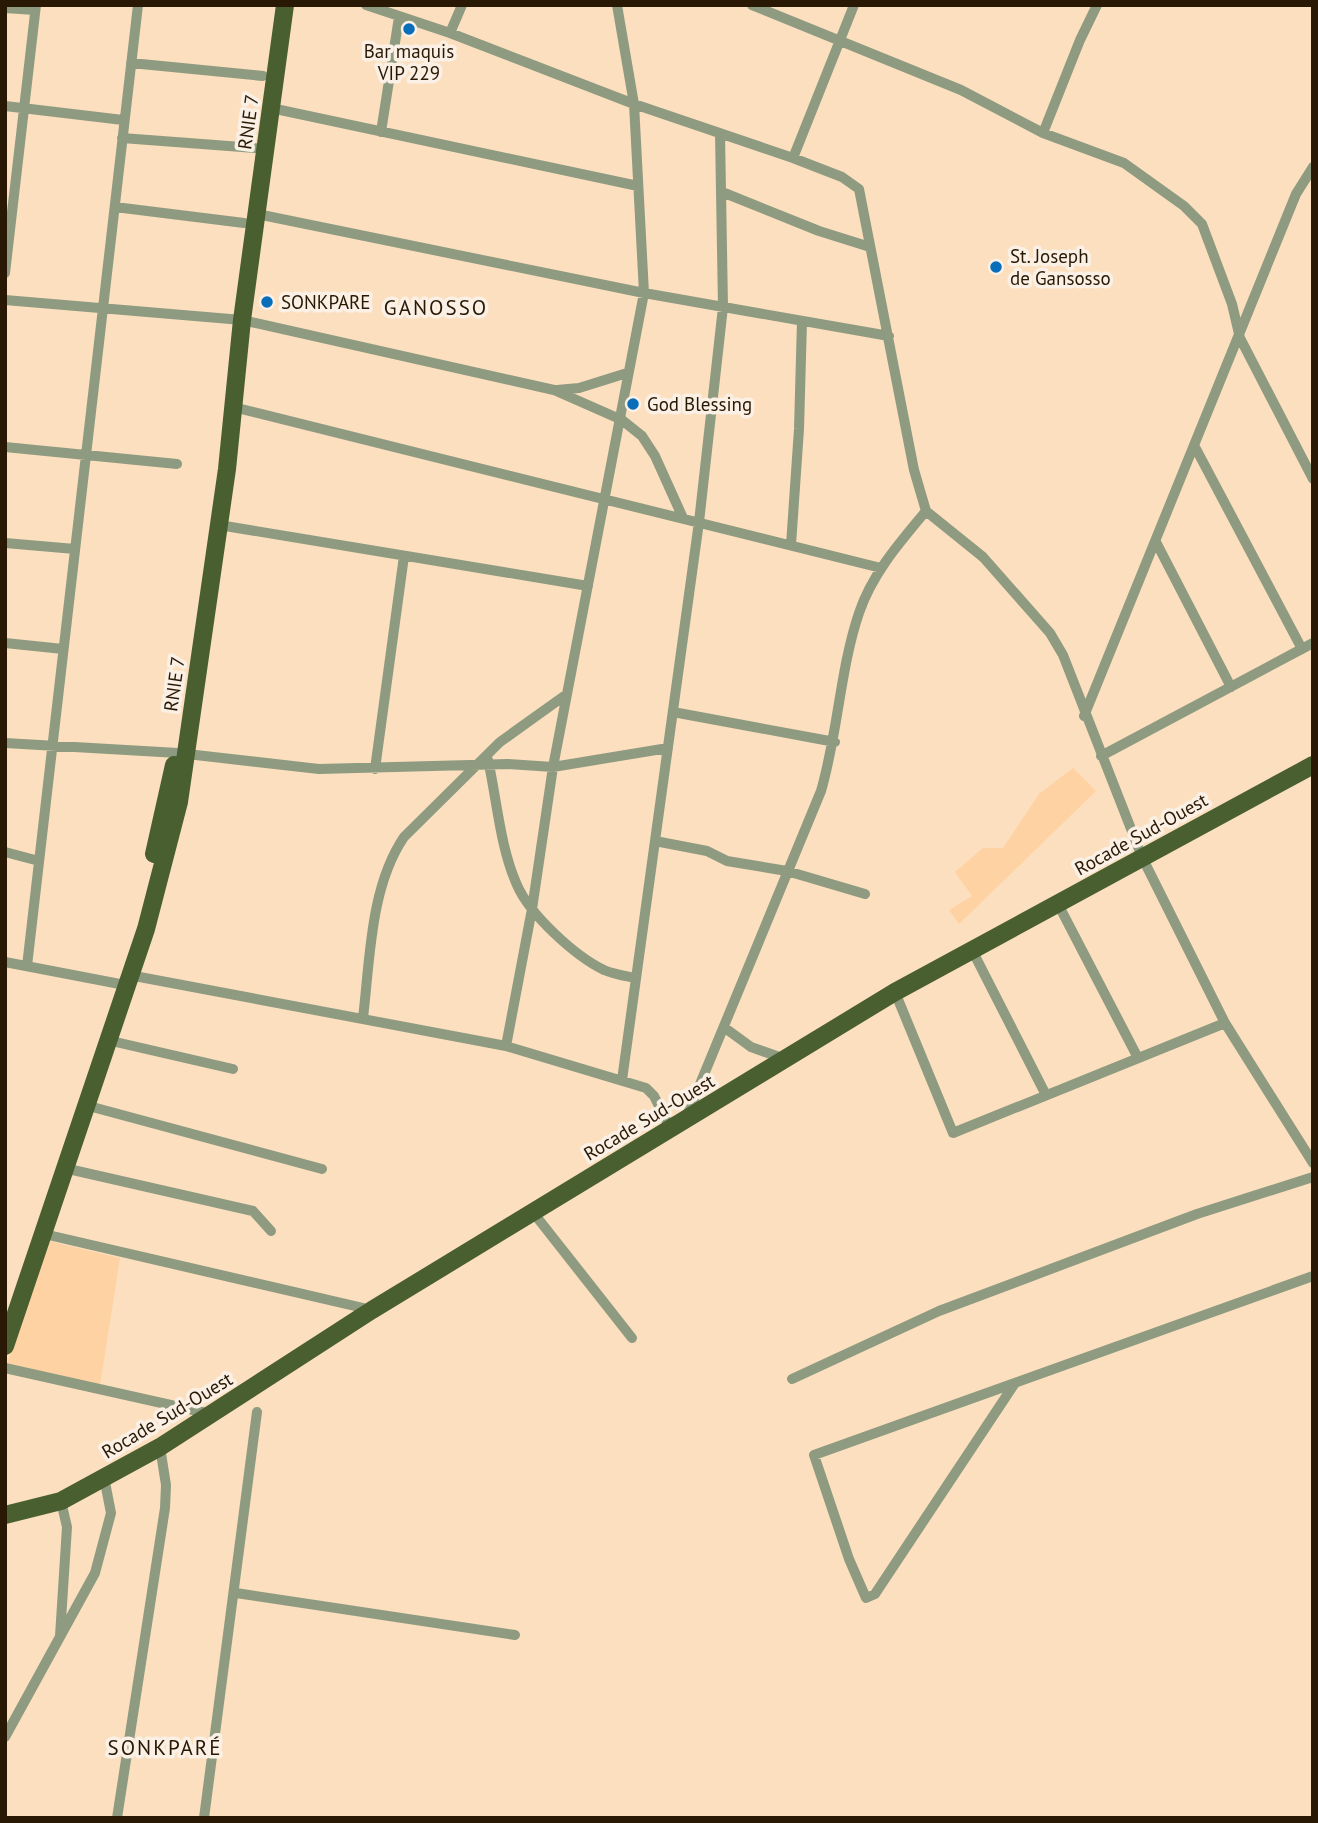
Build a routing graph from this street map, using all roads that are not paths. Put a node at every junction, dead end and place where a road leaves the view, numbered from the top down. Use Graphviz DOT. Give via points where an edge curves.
graph roads {
  1 [pos="138,5"];
  2 [pos="274,5"];
  3 [pos="285,5"];
  4 [pos="366,5"];
  5 [pos="462,5"];
  6 [pos="617,5"];
  7 [pos="752,5"];
  8 [pos="854,5"];
  9 [pos="1097,5"];
  10 [pos="5,8"];
  11 [pos="36,8"];
  12 [pos="399,18"];
  13 [pos="450,33"];
  14 [pos="840,39"];
  15 [pos="131,63"];
  16 [pos="263,76"];
  17 [pos="634,104"];
  18 [pos="5,106"];
  19 [pos="24,108"];
  20 [pos="271,108"];
  21 [pos="123,120"];
  22 [pos="382,132"];
  23 [pos="720,133"];
  24 [pos="1043,133"];
  25 [pos="122,138"];
  26 [pos="255,148"];
  27 [pos="793,158"];
  28 [pos="1313,167"];
  29 [pos="639,186"];
  30 [pos="722,192"];
  31 [pos="114,207"];
  32 [pos="250,218"];
  33 [pos="870,247"];
  34 [pos="5,273"];
  35 [pos="644,293"];
  36 [pos="5,300"];
  37 [pos="723,307"];
  38 [pos="103,308"];
  39 [pos="237,319"];
  40 [pos="802,321"];
  41 [pos="889,336"];
  42 [pos="1240,338"];
  43 [pos="627,373"];
  44 [pos="554,390"];
  45 [pos="233,407"];
  46 [pos="622,420"];
  47 [pos="5,447"];
  48 [pos="1195,447"];
  49 [pos="86,455"];
  50 [pos="177,464"];
  51 [pos="1313,479"];
  52 [pos="604,499"];
  53 [pos="926,511"];
  54 [pos="682,518"];
  55 [pos="699,523"];
  56 [pos="219,525"];
  57 [pos="1156,542"];
  58 [pos="5,543"];
  59 [pos="791,545"];
  60 [pos="75,549"];
  61 [pos="404,556"];
  62 [pos="881,568"];
  63 [pos="588,586"];
  64 [pos="5,643"];
  65 [pos="1308,646"];
  66 [pos="63,649"];
  67 [pos="1231,687"];
  68 [pos="567,694"];
  69 [pos="673,712"];
  70 [pos="1084,716"];
  71 [pos="5,743"];
  72 [pos="835,743"];
  73 [pos="52,748"];
  74 [pos="668,748"];
  75 [pos="182,753"];
  76 [pos="1101,756"];
  77 [pos="488,759"];
  78 [pos="1313,765"];
  79 [pos="474,766"];
  80 [pos="554,767"];
  81 [pos="375,769"];
  82 [pos="655,841"];
  83 [pos="5,852"];
  84 [pos="1142,857"];
  85 [pos="39,861"];
  86 [pos="788,871"];
  87 [pos="865,894"];
  88 [pos="1058,904"];
  89 [pos="533,909"];
  90 [pos="971,948"];
  91 [pos="5,962"];
  92 [pos="27,966"];
  93 [pos="635,978"];
  94 [pos="124,981"];
  95 [pos="895,992"];
  96 [pos="363,1018"];
  97 [pos="1225,1023"];
  98 [pos="725,1028"];
  99 [pos="107,1040"];
  100 [pos="506,1046"];
  101 [pos="1138,1058"];
  102 [pos="785,1059"];
  103 [pos="233,1069"];
  104 [pos="622,1080"];
  105 [pos="1046,1095"];
  106 [pos="85,1105"];
  107 [pos="677,1124"];
  108 [pos="1313,1163"];
  109 [pos="64,1168"];
  110 [pos="322,1169"];
  111 [pos="1313,1177"];
  112 [pos="532,1211"];
  113 [pos="271,1231"];
  114 [pos="44,1234"];
  115 [pos="1313,1276"];
  116 [pos="372,1310"];
  117 [pos="5,1316"];
  118 [pos="632,1338"];
  119 [pos="5,1346"];
  120 [pos="5,1368"];
  121 [pos="792,1378"];
  122 [pos="1014,1383"];
  123 [pos="257,1412"];
  124 [pos="212,1414"];
  125 [pos="160,1447"];
  126 [pos="104,1478"];
  127 [pos="61,1501"];
  128 [pos="8,1514"];
  129 [pos="236,1593"];
  130 [pos="514,1635"];
  131 [pos="59,1639"];
  132 [pos="5,1737"];
  133 [pos="117,1818"];
  134 [pos="204,1818"];
  1 -- 15 [label="street"];
  2 -- 16 [label="main road, RNIE 7 / RNIE 7"];
  3 -- 20 [label="main road, RNIE 7 / RNIE 7"];
  4 -- 12 [label="street"];
  5 -- 13 [label="street"];
  6 -- 17 [label="street"];
  7 -- 14 [label="street"];
  8 -- 14 [label="street"];
  9 -- 24 [label="street"];
  10 -- 11 [label="street"];
  11 -- 19 [label="street"];
  12 -- 13 [label="street"];
  12 -- 22 [label="street"];
  13 -- 17 [label="street"];
  14 -- 24 [label="street" via="961,90"];
  14 -- 27 [label="street"];
  15 -- 16 [label="street"];
  15 -- 21 [label="street"];
  16 -- 26 [label="main road, RNIE 7 / RNIE 7"];
  17 -- 23 [label="street"];
  17 -- 29 [label="street"];
  18 -- 19 [label="street"];
  19 -- 21 [label="street"];
  19 -- 34 [label="street"];
  20 -- 22 [label="street"];
  20 -- 32 [label="main road, RNIE 7 / RNIE 7"];
  21 -- 25 [label="street"];
  22 -- 29 [label="street"];
  23 -- 27 [label="street"];
  23 -- 30 [label="street"];
  24 -- 42 [label="street" via="1124,163 1202,224"];
  25 -- 26 [label="street"];
  25 -- 31 [label="street"];
  26 -- 32 [label="main road, RNIE 7 / RNIE 7"];
  27 -- 33 [label="street" via="842,177 859,190"];
  28 -- 42 [label="street" via="1296,194"];
  29 -- 35 [label="street"];
  30 -- 33 [label="street"];
  30 -- 37 [label="street"];
  31 -- 32 [label="street"];
  31 -- 38 [label="street"];
  32 -- 35 [label="street"];
  32 -- 39 [label="main road, RNIE 7 / RNIE 7"];
  33 -- 41 [label="street"];
  35 -- 37 [label="street"];
  35 -- 43 [label="street"];
  36 -- 38 [label="street"];
  37 -- 40 [label="street"];
  37 -- 55 [label="street"];
  38 -- 39 [label="street"];
  38 -- 49 [label="street"];
  39 -- 44 [label="street"];
  39 -- 45 [label="main road, RNIE 7 / RNIE 7"];
  39 -- 75 [label="main road, RNIE 7 / RNIE 7"];
  40 -- 41 [label="street"];
  40 -- 59 [label="street"];
  41 -- 53 [label="street"];
  42 -- 48 [label="street"];
  42 -- 51 [label="street"];
  43 -- 44 [label="street" via="579,388"];
  43 -- 46 [label="street"];
  44 -- 46 [label="street"];
  45 -- 52 [label="street"];
  45 -- 56 [label="main road, RNIE 7 / RNIE 7"];
  46 -- 52 [label="street"];
  46 -- 54 [label="street" via="650,445"];
  47 -- 49 [label="street"];
  48 -- 57 [label="street"];
  48 -- 65 [label="street"];
  49 -- 50 [label="street"];
  49 -- 60 [label="street"];
  52 -- 54 [label="street"];
  52 -- 63 [label="street"];
  53 -- 62 [label="street"];
  53 -- 70 [label="street" via="984,557 1050,633 1063,655"];
  54 -- 55 [label="street"];
  55 -- 59 [label="street"];
  55 -- 69 [label="street"];
  56 -- 61 [label="street"];
  56 -- 75 [label="main road, RNIE 7 / RNIE 7"];
  57 -- 67 [label="street"];
  57 -- 70 [label="street"];
  58 -- 60 [label="street"];
  59 -- 62 [label="street"];
  60 -- 66 [label="street"];
  61 -- 63 [label="street"];
  61 -- 81 [label="street"];
  62 -- 72 [label="street" via="854,630"];
  63 -- 68 [label="street"];
  64 -- 66 [label="street"];
  65 -- 67 [label="street"];
  66 -- 73 [label="street"];
  67 -- 76 [label="street"];
  68 -- 77 [label="street"];
  68 -- 80 [label="street"];
  69 -- 72 [label="street"];
  69 -- 74 [label="street"];
  70 -- 76 [label="street"];
  71 -- 73 [label="street"];
  72 -- 86 [label="street"];
  73 -- 75 [label="street"];
  73 -- 85 [label="street"];
  74 -- 80 [label="street"];
  74 -- 82 [label="street"];
  75 -- 81 [label="street" via="319,769"];
  75 -- 94 [label="main road, RNIE 7 / RNIE 7" via="179,802 164,864 146,929"];
  76 -- 84 [label="street"];
  77 -- 79 [label="street"];
  77 -- 80 [label="street"];
  77 -- 89 [label="street" via="516,883"];
  78 -- 84 [label="main road, Rocade Sud-Ouest"];
  79 -- 81 [label="street"];
  79 -- 96 [label="street" via="395,850 377,911"];
  80 -- 89 [label="street"];
  82 -- 86 [label="street" via="707,850 732,862"];
  82 -- 93 [label="street"];
  83 -- 85 [label="street"];
  84 -- 88 [label="main road, Rocade Sud-Ouest"];
  84 -- 97 [label="street"];
  85 -- 92 [label="street"];
  86 -- 87 [label="street"];
  86 -- 98 [label="street"];
  88 -- 90 [label="main road, Rocade Sud-Ouest"];
  88 -- 101 [label="street"];
  89 -- 93 [label="street" via="595,965"];
  89 -- 100 [label="street"];
  90 -- 95 [label="main road, Rocade Sud-Ouest"];
  90 -- 105 [label="street"];
  91 -- 92 [label="street"];
  92 -- 94 [label="street"];
  93 -- 104 [label="street"];
  94 -- 96 [label="street"];
  94 -- 99 [label="main road, RNIE 7 / RNIE 7"];
  94 -- 117 [label="main road, RNIE 7 / RNIE 7"];
  95 -- 102 [label="main road, Rocade Sud-Ouest"];
  95 -- 105 [label="street" via="953,1133"];
  96 -- 100 [label="street"];
  97 -- 101 [label="street"];
  97 -- 108 [label="street"];
  98 -- 102 [label="street" via="751,1047"];
  98 -- 107 [label="street"];
  99 -- 103 [label="street"];
  99 -- 106 [label="main road, RNIE 7 / RNIE 7"];
  100 -- 104 [label="street"];
  101 -- 105 [label="street"];
  102 -- 107 [label="main road, Rocade Sud-Ouest"];
  104 -- 107 [label="street" via="646,1088"];
  106 -- 109 [label="main road, RNIE 7 / RNIE 7"];
  106 -- 110 [label="street"];
  107 -- 112 [label="main road, Rocade Sud-Ouest"];
  109 -- 113 [label="street" via="254,1211"];
  109 -- 114 [label="main road, RNIE 7 / RNIE 7"];
  111 -- 121 [label="street" via="1197,1214 939,1311"];
  112 -- 116 [label="main road, Rocade Sud-Ouest"];
  112 -- 118 [label="street"];
  114 -- 116 [label="street"];
  114 -- 119 [label="main road, RNIE 7 / RNIE 7"];
  115 -- 122 [label="street"];
  116 -- 124 [label="main road, Rocade Sud-Ouest"];
  120 -- 124 [label="street"];
  122 -- 122 [label="street" via="875,1594 866,1598 814,1455"];
  123 -- 129 [label="street"];
  124 -- 125 [label="main road, Rocade Sud-Ouest"];
  125 -- 126 [label="main road, Rocade Sud-Ouest"];
  125 -- 133 [label="street" via="165,1508"];
  126 -- 127 [label="main road, Rocade Sud-Ouest"];
  126 -- 131 [label="street" via="109,1527 91,1581"];
  127 -- 128 [label="main road, Rocade Sud-Ouest"];
  127 -- 131 [label="street" via="67,1527"];
  129 -- 130 [label="street"];
  129 -- 134 [label="street"];
  131 -- 132 [label="street"];
}
